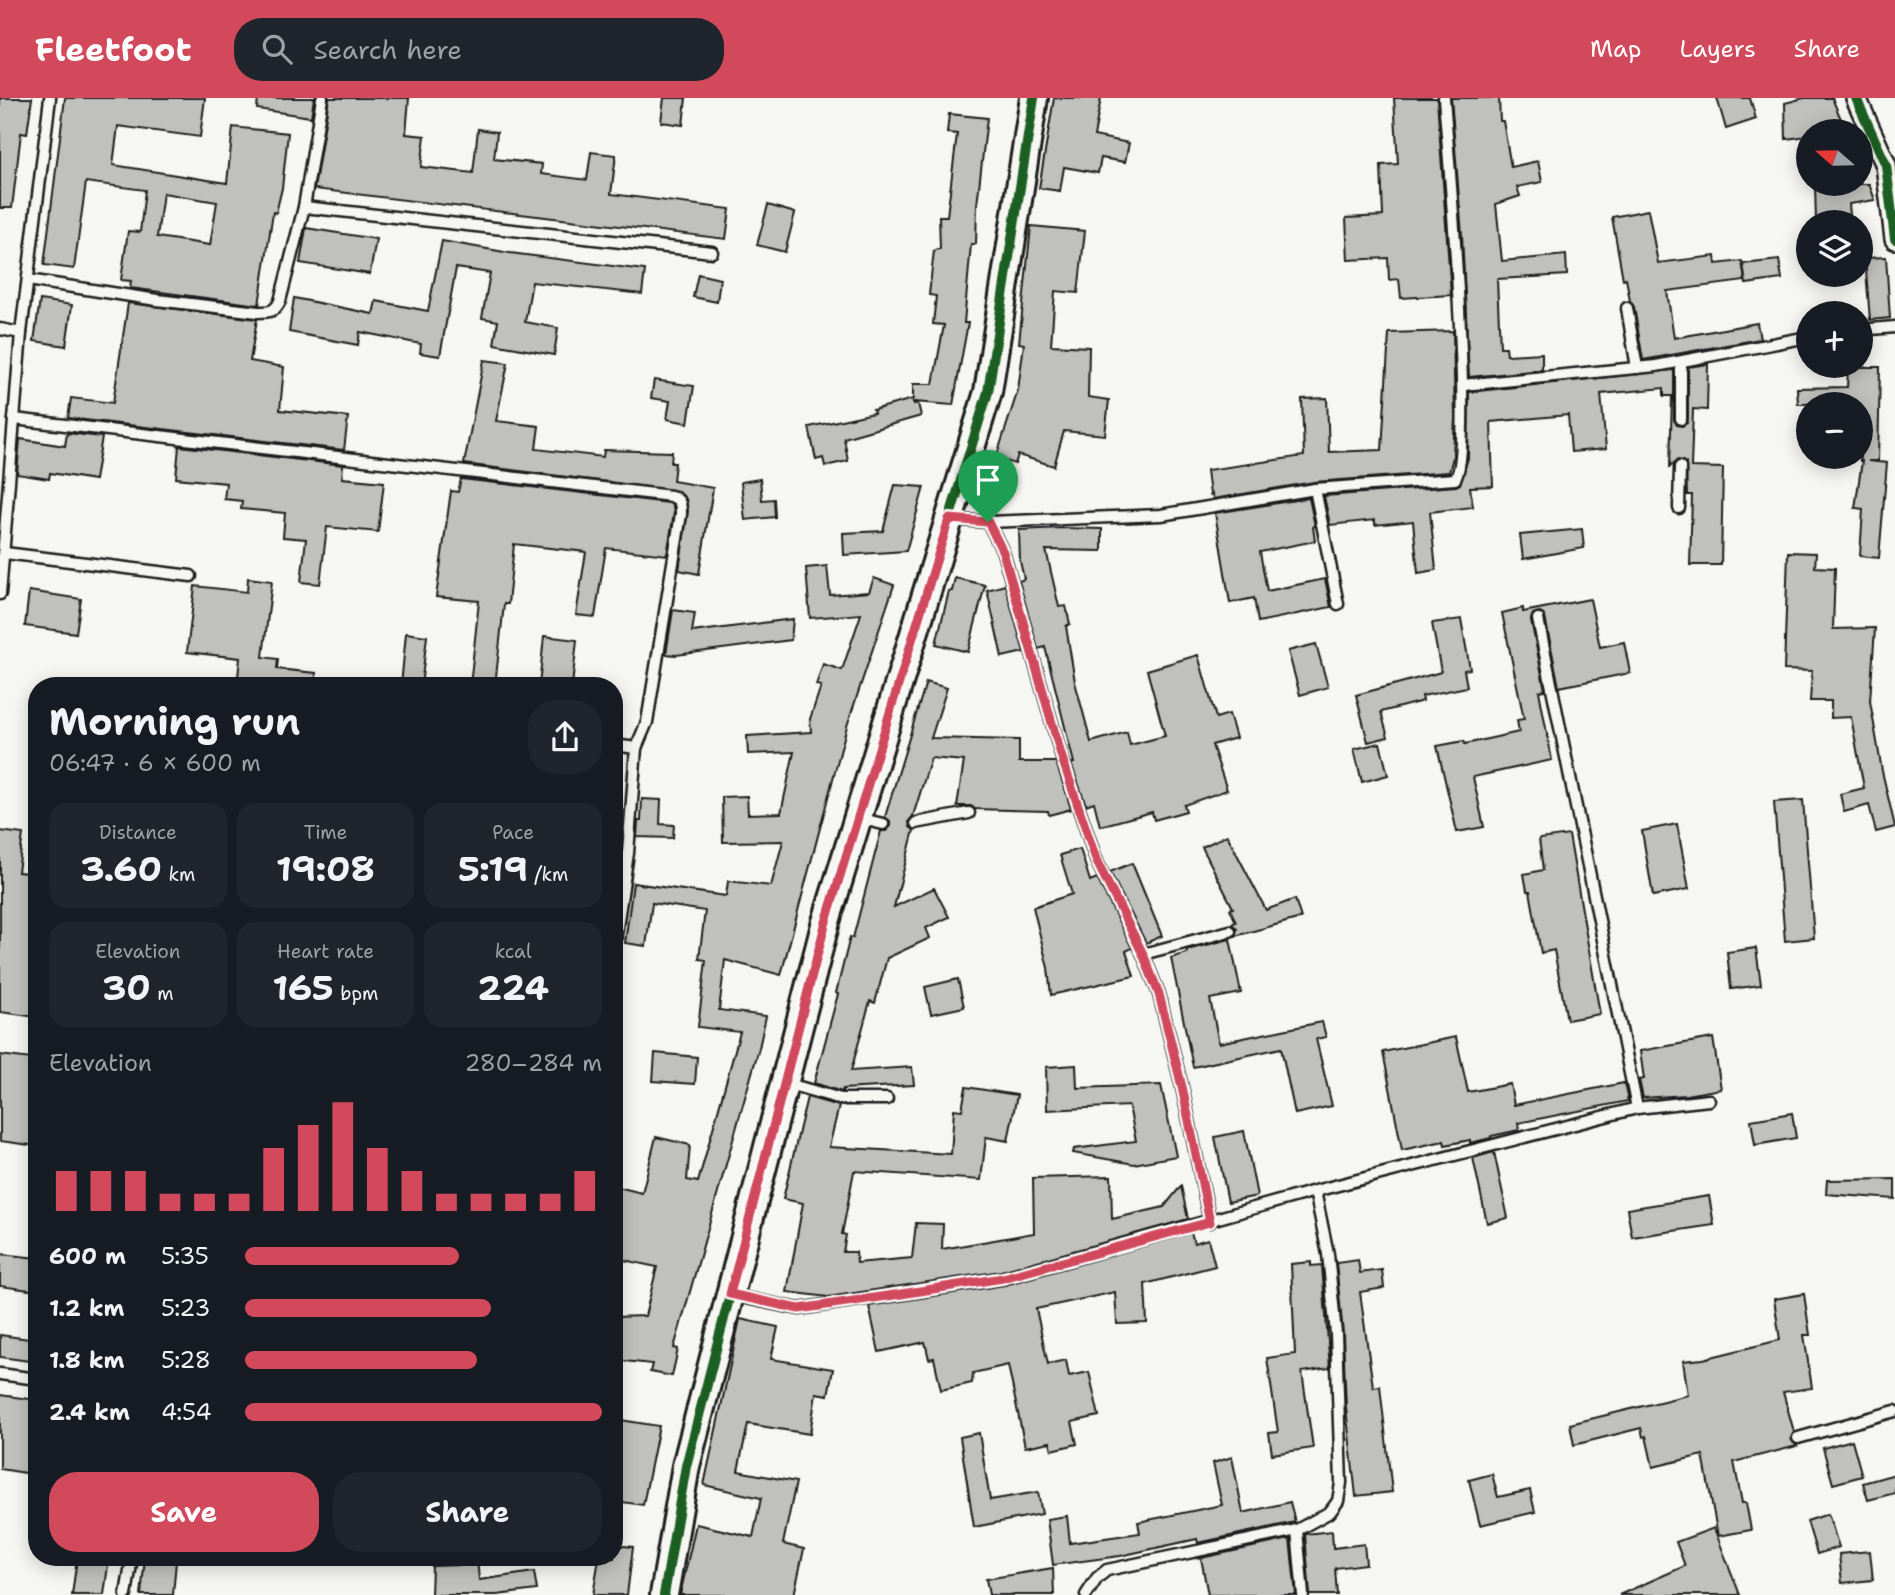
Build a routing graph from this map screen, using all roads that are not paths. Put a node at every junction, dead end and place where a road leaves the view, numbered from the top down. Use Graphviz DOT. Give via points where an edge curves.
graph roads {
  1 [pos="50,98"];
  2 [pos="322,98"];
  3 [pos="1034,98"];
  4 [pos="1444,98"];
  5 [pos="1856,98"];
  6 [pos="304,207"];
  7 [pos="1895,239"];
  8 [pos="712,252"];
  9 [pos="28,280"];
  10 [pos="1627,308"];
  11 [pos="1895,327"];
  12 [pos="0,329"];
  13 [pos="1873,329"];
  14 [pos="21,333"];
  15 [pos="1796,339"];
  16 [pos="1681,362"];
  17 [pos="1637,368"];
  18 [pos="1463,385"];
  19 [pos="14,419"];
  20 [pos="1681,419"];
  21 [pos="1680,467"];
  22 [pos="1315,489"];
  23 [pos="1679,508"];
  24 [pos="949,519"];
  25 [pos="988,522"];
  26 [pos="5,553"];
  27 [pos="191,576"];
  28 [pos="0,594"];
  29 [pos="1338,604"];
  30 [pos="1538,619"];
  31 [pos="623,747"];
  32 [pos="636,748"];
  33 [pos="970,813"];
  34 [pos="916,823"];
  35 [pos="623,887"];
  36 [pos="1230,931"];
  37 [pos="1143,954"];
  38 [pos="784,1083"];
  39 [pos="887,1099"];
  40 [pos="1709,1101"];
  41 [pos="1637,1108"];
  42 [pos="1315,1191"];
  43 [pos="1210,1222"];
  44 [pos="730,1294"];
  45 [pos="0,1374"];
  46 [pos="28,1378"];
  47 [pos="1895,1411"];
  48 [pos="1798,1438"];
  49 [pos="1297,1530"];
  50 [pos="131,1566"];
  51 [pos="126,1595"];
  52 [pos="664,1595"];
  53 [pos="1086,1595"];
  54 [pos="1303,1595"];
  1 -- 9 [label="lane"];
  2 -- 6 [label="lane"];
  3 -- 24 [label="street" via="988,392"];
  4 -- 18 [label="lane"];
  5 -- 7 [label="street" via="1886,165"];
  6 -- 8 [label="lane"];
  6 -- 9 [label="lane" via="280,302 269,312"];
  9 -- 14 [label="lane"];
  10 -- 17 [label="lane"];
  11 -- 13 [label="lane"];
  12 -- 14 [label="lane"];
  14 -- 19 [label="lane"];
  15 -- 16 [label="lane"];
  16 -- 17 [label="lane"];
  16 -- 20 [label="lane"];
  17 -- 18 [label="lane"];
  18 -- 22 [label="lane" via="1461,464 1455,479"];
  19 -- 26 [label="lane"];
  19 -- 32 [label="lane" via="678,499 681,514 664,629 647,722"];
  21 -- 23 [label="lane"];
  22 -- 25 [label="lane" via="1161,515"];
  22 -- 29 [label="lane"];
  24 -- 25 [label="lane"];
  24 -- 38 [label="street" via="870,821 825,925"];
  25 -- 37 [label="lane" via="1003,552 1097,862"];
  26 -- 27 [label="lane"];
  26 -- 28 [label="lane"];
  30 -- 41 [label="lane"];
  31 -- 32 [label="lane"];
  32 -- 35 [label="lane"];
  33 -- 34 [label="lane"];
  36 -- 37 [label="lane"];
  37 -- 43 [label="lane" via="1159,994"];
  38 -- 39 [label="lane" via="841,1099"];
  38 -- 44 [label="street"];
  40 -- 41 [label="lane"];
  41 -- 42 [label="lane"];
  42 -- 43 [label="lane"];
  42 -- 49 [label="lane" via="1328,1254 1336,1334 1341,1483 1338,1501 1330,1511"];
  43 -- 44 [label="lane" via="1003,1278 827,1305 799,1309"];
  44 -- 52 [label="street" via="686,1466"];
  45 -- 46 [label="lane"];
  47 -- 48 [label="lane"];
  49 -- 53 [label="lane" via="1107,1570"];
  49 -- 54 [label="lane"];
  50 -- 51 [label="lane"];
}
